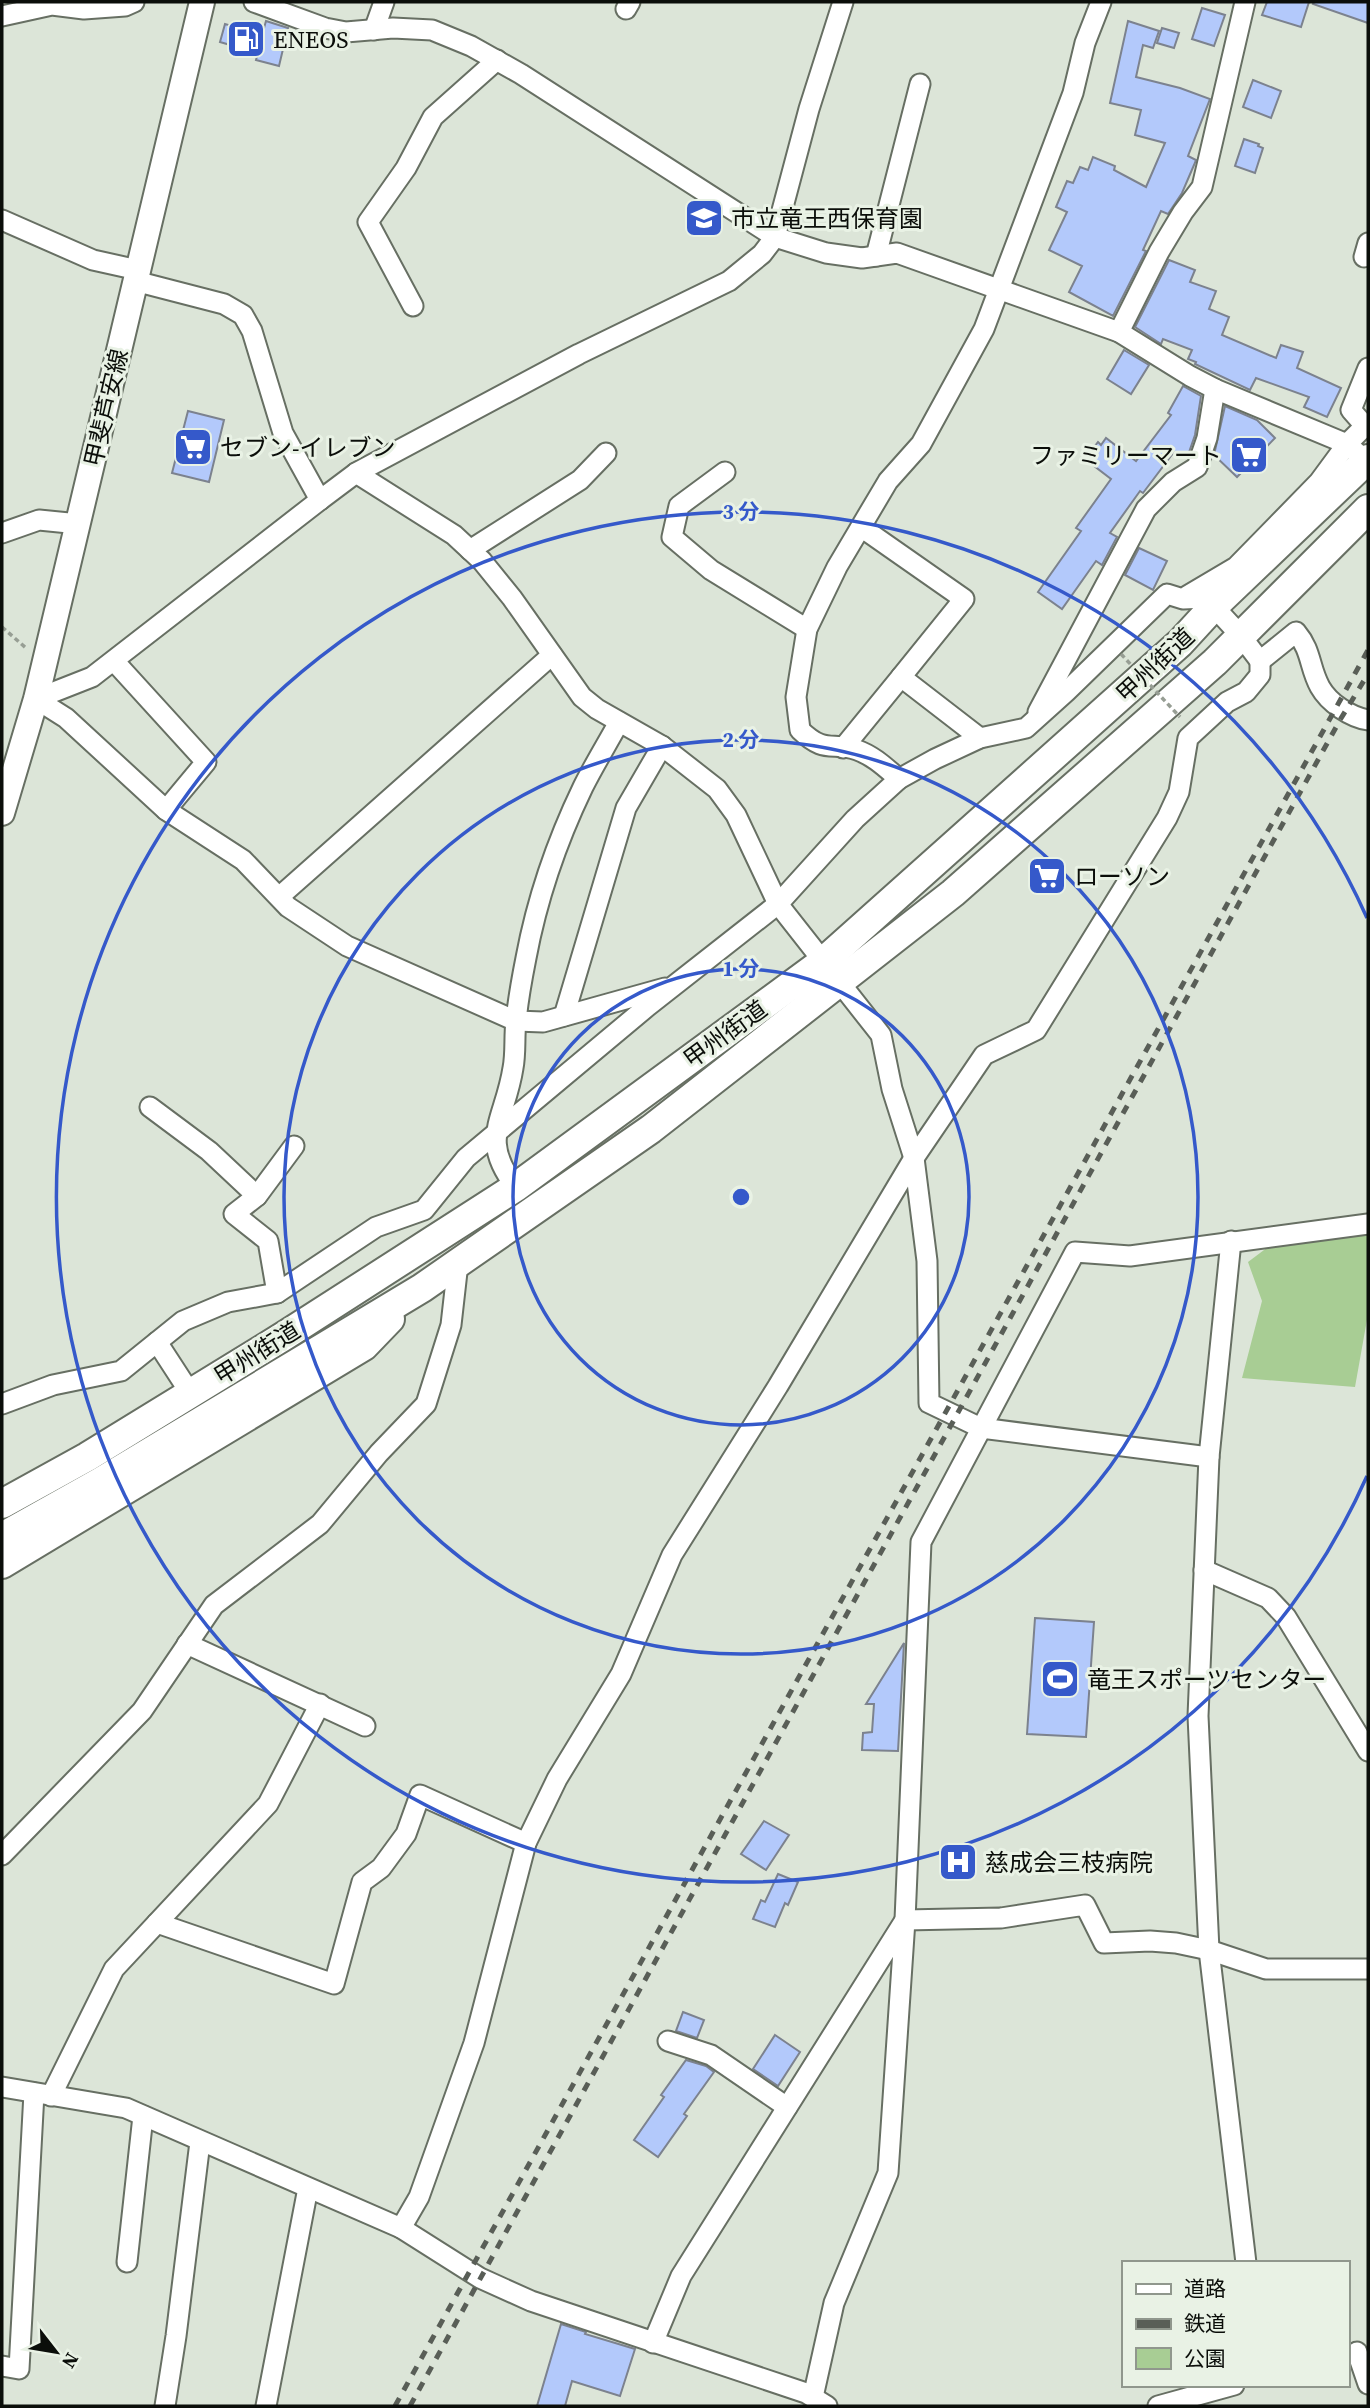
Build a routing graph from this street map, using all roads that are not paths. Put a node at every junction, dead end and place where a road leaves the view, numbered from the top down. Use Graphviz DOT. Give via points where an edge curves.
graph roads {
  1 [pos="134,2"];
  2 [pos="202,2"];
  3 [pos="384,2"];
  4 [pos="843,2"];
  5 [pos="1101,2"];
  6 [pos="1245,2"];
  7 [pos="264,3"];
  8 [pos="2,16"];
  9 [pos="374,30"];
  10 [pos="497,60"];
  11 [pos="920,84"];
  12 [pos="2,220"];
  13 [pos="775,237"];
  14 [pos="876,256"];
  15 [pos="137,275"];
  16 [pos="1000,289"];
  17 [pos="413,306"];
  18 [pos="1119,332"];
  19 [pos="1368,368"];
  20 [pos="1215,389"];
  21 [pos="1367,425"];
  22 [pos="606,453"];
  23 [pos="1361,455"];
  24 [pos="356,472"];
  25 [pos="725,472"];
  26 [pos="320,500"];
  27 [pos="1368,509"];
  28 [pos="79,524"];
  29 [pos="861,527"];
  30 [pos="2,533"];
  31 [pos="470,550"];
  32 [pos="1183,599"];
  33 [pos="1214,607"];
  34 [pos="807,629"];
  35 [pos="1241,636"];
  36 [pos="552,655"];
  37 [pos="114,660"];
  38 [pos="1260,661"];
  39 [pos="901,677"];
  40 [pos="36,699"];
  41 [pos="1368,720"];
  42 [pos="619,722"];
  43 [pos="1031,724"];
  44 [pos="981,738"];
  45 [pos="23,745"];
  46 [pos="662,746"];
  47 [pos="843,748"];
  48 [pos="2,760"];
  49 [pos="899,779"];
  50 [pos="166,810"];
  51 [pos="2,813"];
  52 [pos="279,897"];
  53 [pos="778,904"];
  54 [pos="832,971"];
  55 [pos="675,985"];
  56 [pos="564,1016"];
  57 [pos="516,1021"];
  58 [pos="150,1107"];
  59 [pos="494,1136"];
  60 [pos="294,1146"];
  61 [pos="914,1158"];
  62 [pos="516,1187"];
  63 [pos="257,1196"];
  64 [pos="1368,1224"];
  65 [pos="453,1229"];
  66 [pos="1231,1241"];
  67 [pos="458,1263"];
  68 [pos="422,1287"];
  69 [pos="277,1293"];
  70 [pos="156,1342"];
  71 [pos="183,1382"];
  72 [pos="2,1404"];
  73 [pos="981,1429"];
  74 [pos="1209,1457"];
  75 [pos="2,1482"];
  76 [pos="2,1504"];
  77 [pos="2,1537"];
  78 [pos="2,1564"];
  79 [pos="1204,1570"];
  80 [pos="187,1644"];
  81 [pos="320,1704"];
  82 [pos="1359,1717"];
  83 [pos="365,1726"];
  84 [pos="1368,1751"];
  85 [pos="526,1843"];
  86 [pos="2,1855"];
  87 [pos="905,1920"];
  88 [pos="157,1923"];
  89 [pos="1209,1950"];
  90 [pos="1368,1969"];
  91 [pos="668,2041"];
  92 [pos="2,2087"];
  93 [pos="42,2095"];
  94 [pos="787,2107"];
  95 [pos="143,2116"];
  96 [pos="200,2142"];
  97 [pos="308,2188"];
  98 [pos="401,2228"];
  99 [pos="1246,2261"];
  100 [pos="127,2262"];
  101 [pos="653,2343"];
  102 [pos="1358,2352"];
  103 [pos="2,2366"];
  104 [pos="1368,2384"];
  105 [pos="1231,2387"];
  106 [pos="1210,2400"];
  107 [pos="820,2402"];
  108 [pos="1165,2405"];
  109 [pos="165,2406"];
  110 [pos="266,2406"];
  1 -- 8 [label="street" via="84,9 52,5"];
  2 -- 15 [label="main road, 甲斐芦安線"];
  3 -- 9 [label="street"];
  4 -- 13 [label="street"];
  5 -- 16 [label="street" via="1073,93"];
  6 -- 18 [label="street" via="1202,187 1160,252"];
  7 -- 9 [label="street" via="325,28"];
  9 -- 10 [label="street" via="432,30"];
  10 -- 13 [label="street"];
  10 -- 17 [label="street" via="433,117 406,168 368,222"];
  11 -- 14 [label="street"];
  12 -- 15 [label="street"];
  13 -- 14 [label="street" via="826,253"];
  13 -- 24 [label="street" via="729,281"];
  14 -- 16 [label="street" via="897,253"];
  15 -- 26 [label="street" via="224,304 243,315 253,331 283,433"];
  15 -- 28 [label="main road, 甲斐芦安線"];
  16 -- 18 [label="street"];
  16 -- 29 [label="street" via="984,329 921,444 888,481"];
  18 -- 20 [label="street"];
  19 -- 21 [label="street" via="1351,410"];
  20 -- 23 [label="street"];
  20 -- 43 [label="street" via="1197,467 1173,482 1146,509"];
  21 -- 23 [label="street"];
  22 -- 31 [label="street" via="580,480"];
  23 -- 32 [label="street" via="1319,482 1236,567"];
  23 -- 33 [label="highway, 甲州街道"];
  24 -- 26 [label="street"];
  24 -- 31 [label="street"];
  25 -- 34 [label="street" via="679,506 672,537 711,570"];
  26 -- 37 [label="street"];
  27 -- 35 [label="highway, 甲州街道"];
  28 -- 30 [label="street" via="39,520"];
  28 -- 40 [label="main road, 甲斐芦安線"];
  29 -- 34 [label="street"];
  29 -- 39 [label="street" via="964,599"];
  31 -- 36 [label="street" via="512,598"];
  32 -- 33 [label="street" via="1206,597"];
  32 -- 43 [label="street" via="1167,594"];
  33 -- 35 [label="street"];
  33 -- 54 [label="highway, 甲州街道"];
  34 -- 47 [label="street" via="796,697 800,730 814,743"];
  35 -- 38 [label="street"];
  35 -- 54 [label="highway, 甲州街道" via="953,893"];
  36 -- 42 [label="street" via="582,697"];
  36 -- 52 [label="street"];
  37 -- 40 [label="street" via="92,677"];
  37 -- 50 [label="street" via="205,762"];
  38 -- 41 [label="street" via="1296,632 1306,644 1320,688 1345,712"];
  38 -- 61 [label="street" via="1260,675 1246,692 1227,702 1188,738 1179,792 1167,818 1036,1030 984,1055"];
  39 -- 44 [label="street"];
  39 -- 47 [label="street"];
  40 -- 45 [label="main road, 甲斐芦安線"];
  40 -- 50 [label="street" via="66,718"];
  42 -- 46 [label="street"];
  42 -- 57 [label="street" via="583,787 542,888"];
  43 -- 44 [label="street"];
  44 -- 49 [label="street"];
  45 -- 48 [label="street"];
  45 -- 51 [label="main road, 甲斐芦安線"];
  46 -- 53 [label="street" via="717,789 736,815"];
  46 -- 56 [label="street" via="626,808"];
  47 -- 49 [label="street" via="874,758"];
  49 -- 53 [label="street" via="855,819"];
  50 -- 52 [label="street" via="243,860"];
  52 -- 57 [label="street" via="348,946"];
  53 -- 54 [label="street"];
  53 -- 55 [label="street"];
  54 -- 61 [label="street" via="881,1035"];
  54 -- 62 [label="highway, 甲州街道"];
  54 -- 67 [label="highway, 甲州街道" via="651,1129"];
  55 -- 56 [label="street"];
  55 -- 59 [label="street"];
  56 -- 57 [label="street" via="543,1022"];
  57 -- 59 [label="street" via="513,1068"];
  58 -- 63 [label="street" via="209,1151"];
  59 -- 62 [label="street" via="497,1155"];
  59 -- 69 [label="street" via="466,1158 425,1210 376,1227"];
  60 -- 63 [label="street"];
  61 -- 73 [label="street" via="927,1262 929,1404"];
  61 -- 85 [label="street" via="672,1555 621,1674 557,1779"];
  62 -- 65 [label="highway, 甲州街道"];
  63 -- 69 [label="street" via="234,1214 268,1241"];
  64 -- 66 [label="street"];
  65 -- 71 [label="highway" via="371,1263"];
  65 -- 76 [label="highway, 甲州街道" via="87,1457"];
  66 -- 73 [label="street" via="1130,1256 1075,1252"];
  66 -- 74 [label="street"];
  67 -- 68 [label="highway, 甲州街道"];
  67 -- 80 [label="street" via="451,1325 426,1404 320,1524 214,1605"];
  68 -- 77 [label="highway, 甲州街道"];
  68 -- 78 [label="highway, 甲州街道" via="363,1346"];
  69 -- 70 [label="street" via="228,1302 183,1321"];
  70 -- 71 [label="street"];
  70 -- 72 [label="street" via="121,1371 53,1385"];
  71 -- 75 [label="highway"];
  73 -- 74 [label="street"];
  73 -- 87 [label="street" via="921,1542"];
  74 -- 79 [label="street"];
  79 -- 82 [label="street" via="1268,1598"];
  79 -- 89 [label="street" via="1198,1716"];
  80 -- 81 [label="street"];
  80 -- 86 [label="street" via="142,1711"];
  81 -- 83 [label="street"];
  81 -- 88 [label="street" via="268,1804"];
  82 -- 84 [label="street"];
  85 -- 88 [label="street" via="420,1795 406,1834 382,1868 362,1882 334,1984"];
  85 -- 98 [label="street" via="474,2043 419,2197"];
  87 -- 89 [label="street" via="1001,1918 1084,1905 1104,1943 1150,1941"];
  87 -- 94 [label="street"];
  87 -- 107 [label="street" via="888,2173 834,2303"];
  88 -- 93 [label="street" via="114,1969"];
  89 -- 90 [label="street" via="1266,1969"];
  89 -- 99 [label="street"];
  91 -- 94 [label="street" via="711,2055"];
  92 -- 93 [label="street"];
  93 -- 95 [label="street" via="126,2108"];
  93 -- 103 [label="street" via="19,2369"];
  94 -- 101 [label="street" via="681,2276"];
  95 -- 96 [label="street"];
  95 -- 100 [label="street"];
  96 -- 97 [label="street"];
  96 -- 109 [label="street"];
  97 -- 98 [label="street"];
  97 -- 110 [label="street"];
  98 -- 101 [label="street" via="480,2278 531,2301"];
  101 -- 107 [label="street"];
  102 -- 104 [label="street"];
  105 -- 106 [label="street"];
  106 -- 108 [label="street"];
}
